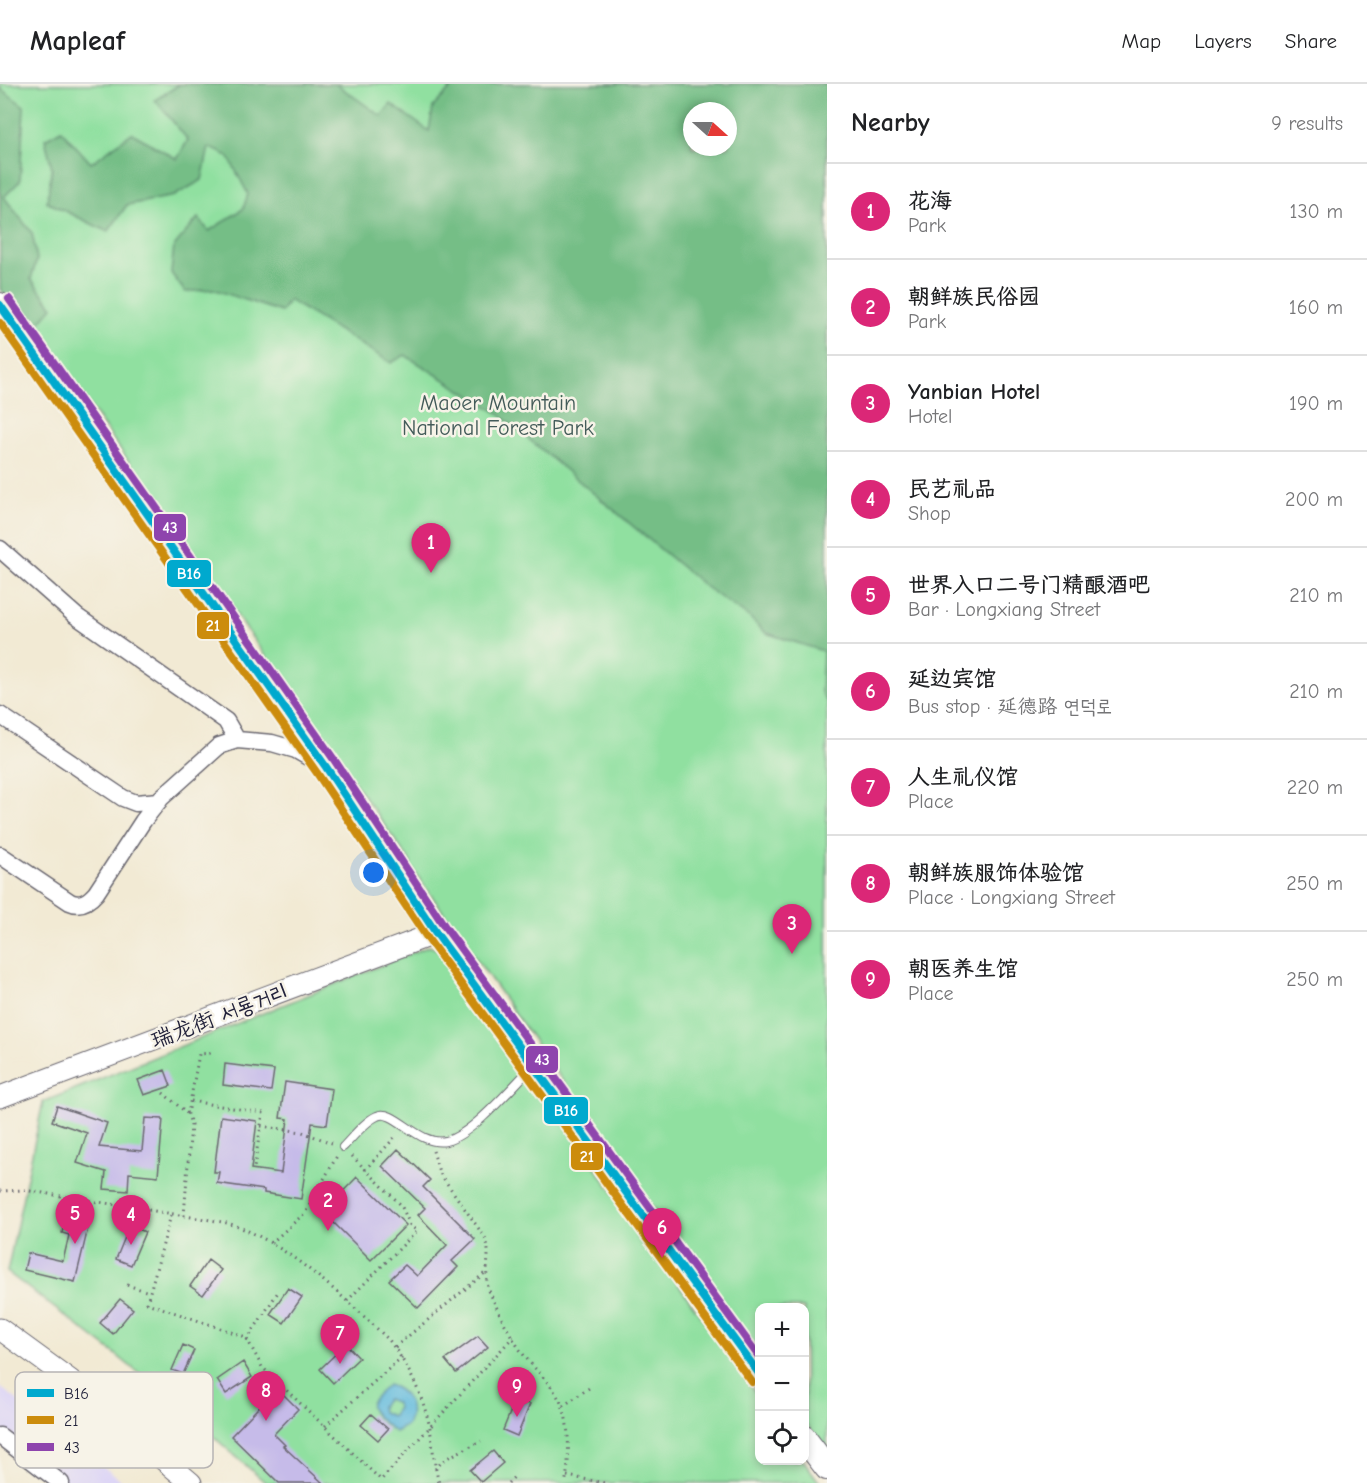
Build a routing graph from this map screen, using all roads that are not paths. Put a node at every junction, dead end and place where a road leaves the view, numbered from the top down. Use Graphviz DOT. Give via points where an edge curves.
graph roads {
  1 [pos="0,305"];
  2 [pos="0,549"];
  3 [pos="0,715"];
  4 [pos="237,740"];
  5 [pos="326,767"];
  6 [pos="159,801"];
  7 [pos="0,855"];
  8 [pos="436,933"];
  9 [pos="533,1066"];
  10 [pos="1,1097"];
  11 [pos="343,1147"];
  12 [pos="0,1329"];
  13 [pos="755,1371"];
  14 [pos="59,1372"];
  15 [pos="0,1436"];
  16 [pos="809,1445"];
  17 [pos="15,1448"];
  18 [pos="42,1468"];
  19 [pos="173,1468"];
  20 [pos="827,1468"];
  21 [pos="61,1483"];
  22 [pos="191,1483"];
  1 -- 5 [label="main road"];
  2 -- 4 [label="street" via="76,616 226,721"];
  3 -- 6 [label="street" via="123,798 136,803"];
  4 -- 5 [label="street" via="280,745"];
  4 -- 6 [label="street" via="209,753"];
  5 -- 8 [label="main road"];
  6 -- 7 [label="street" via="96,893 81,904 70,902"];
  8 -- 9 [label="main road"];
  8 -- 10 [label="street, 瑞龙街 서룡거리"];
  9 -- 11 [label="lane" via="459,1136 431,1140 384,1113"];
  9 -- 13 [label="main road"];
  12 -- 14 [label="street"];
  15 -- 17 [label="street"];
  16 -- 20 [label="main road"];
  18 -- 21 [label="street"];
  19 -- 22 [label="street"];
}
